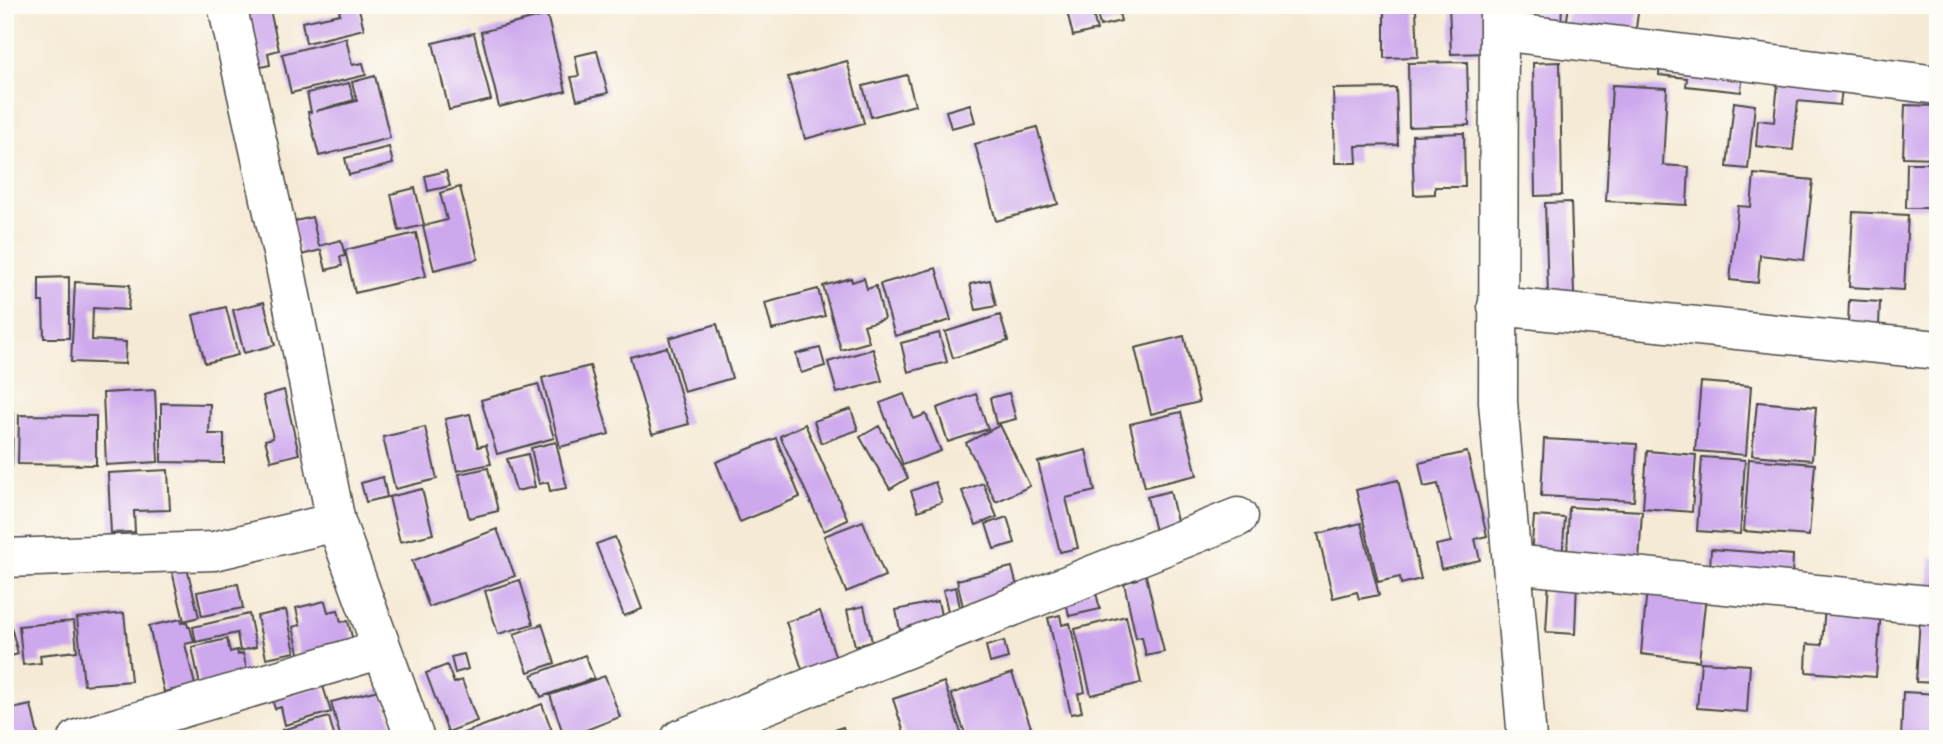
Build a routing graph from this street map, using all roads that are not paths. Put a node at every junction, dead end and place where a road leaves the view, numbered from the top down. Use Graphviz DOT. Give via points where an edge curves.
graph roads {
  1 [pos="227,5"];
  2 [pos="1499,18"];
  3 [pos="1938,85"];
  4 [pos="1497,306"];
  5 [pos="1938,349"];
  6 [pos="1238,517"];
  7 [pos="336,522"];
  8 [pos="5,558"];
  9 [pos="1513,564"];
  10 [pos="1938,606"];
  11 [pos="382,649"];
  12 [pos="78,739"];
  13 [pos="415,739"];
  14 [pos="680,739"];
  15 [pos="1527,739"];
  1 -- 7 [label="street"];
  2 -- 3 [label="street"];
  2 -- 4 [label="street"];
  4 -- 5 [label="street"];
  4 -- 9 [label="street" via="1499,402"];
  6 -- 14 [label="street"];
  7 -- 8 [label="street" via="214,551"];
  7 -- 11 [label="street"];
  9 -- 10 [label="street"];
  9 -- 15 [label="street"];
  11 -- 12 [label="street"];
  11 -- 13 [label="street"];
}
